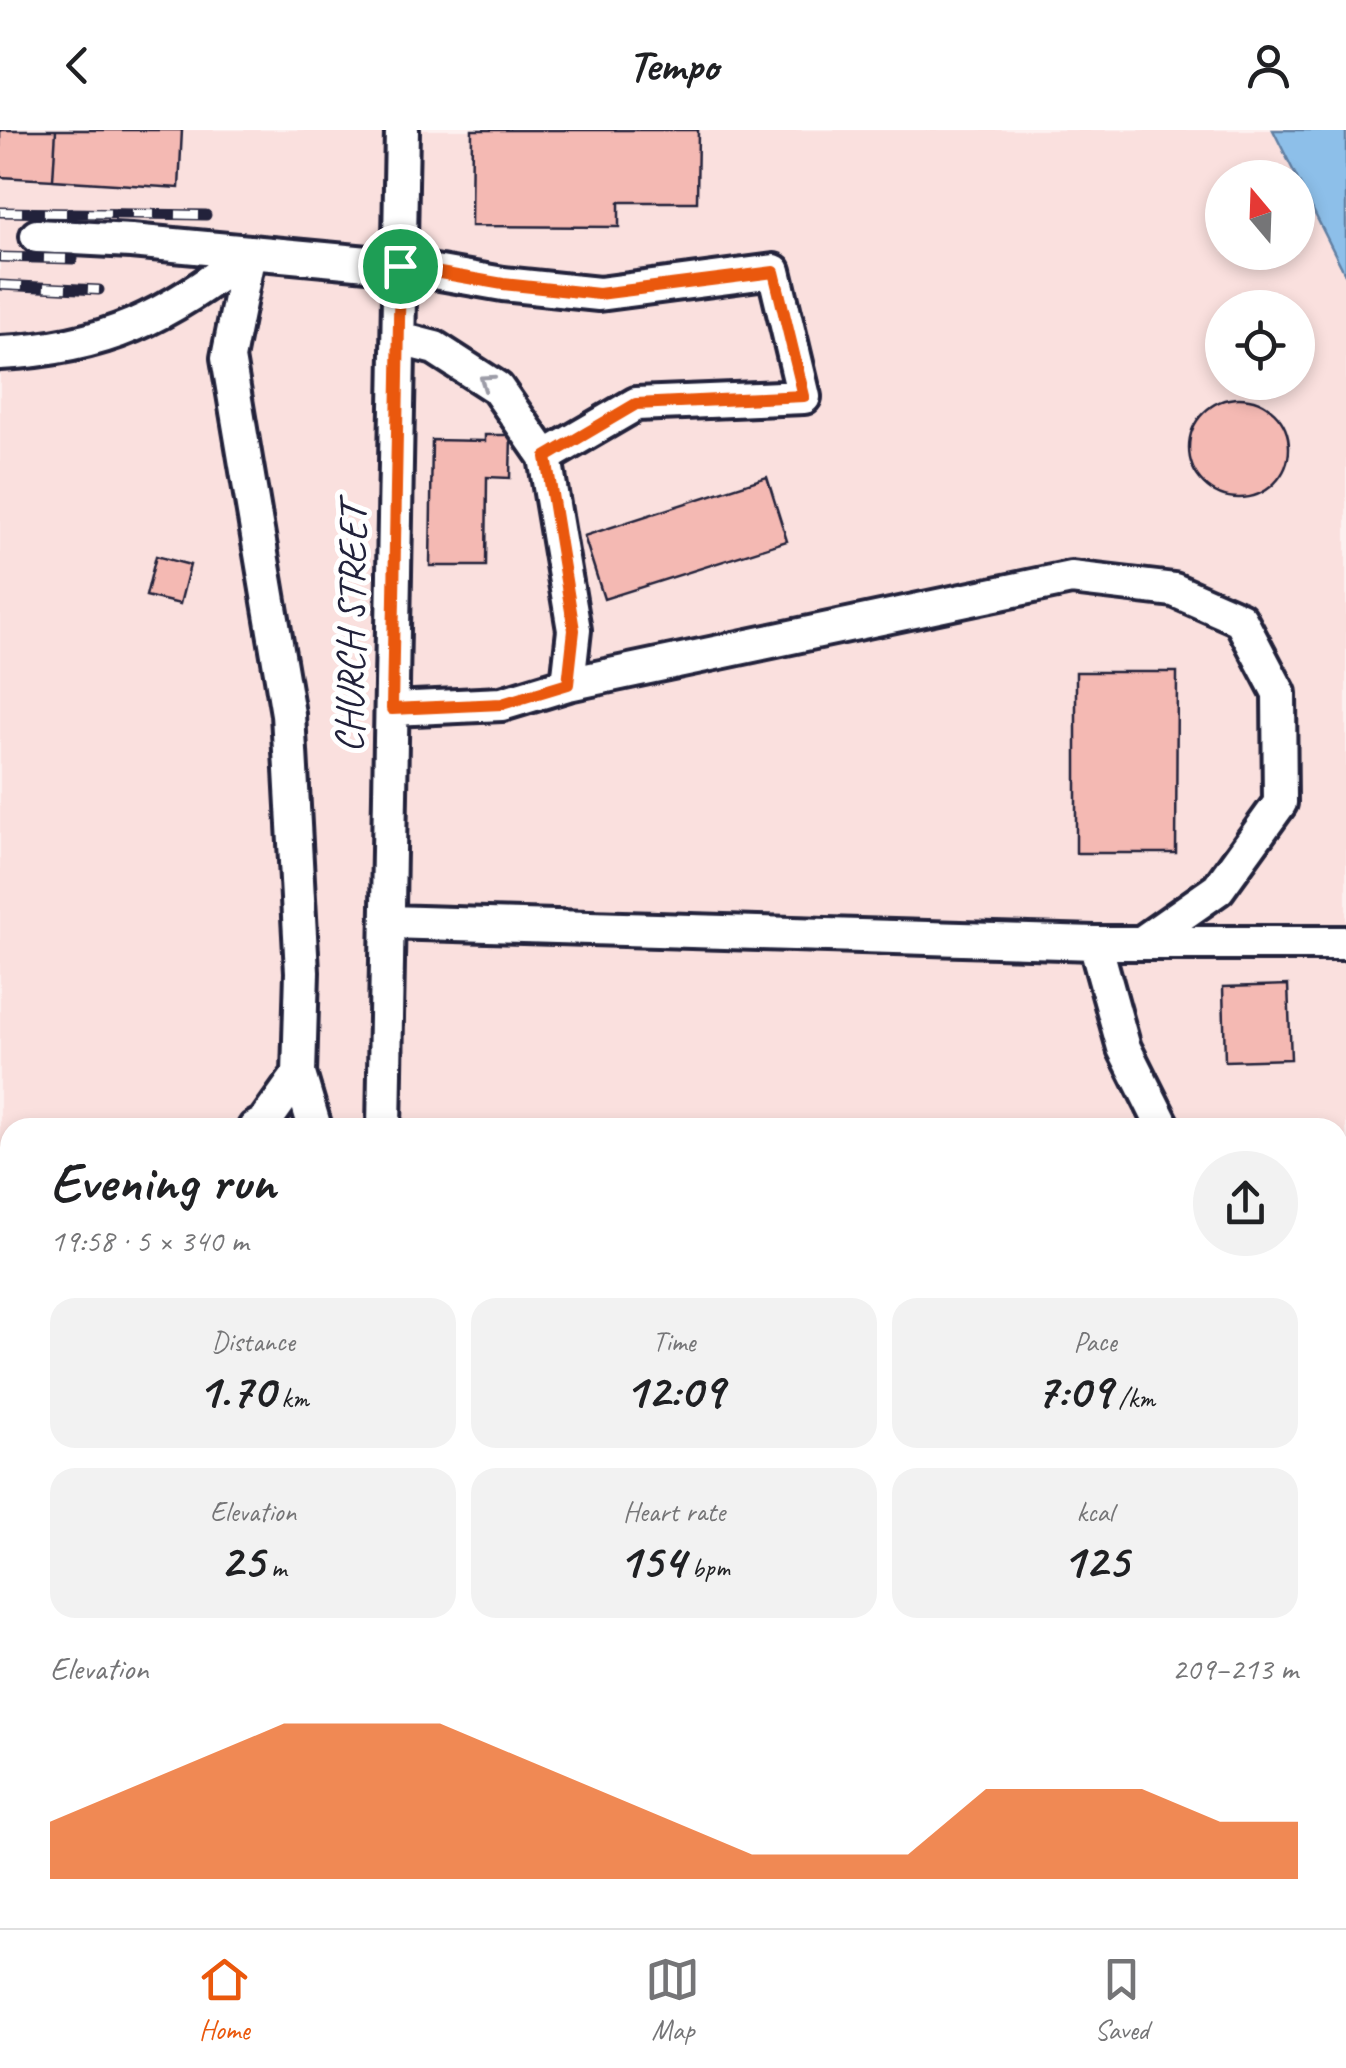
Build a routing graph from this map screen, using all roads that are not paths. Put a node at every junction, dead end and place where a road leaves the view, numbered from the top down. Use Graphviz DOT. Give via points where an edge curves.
graph roads {
  1 [pos="402,130"];
  2 [pos="37,236"];
  3 [pos="249,254"];
  4 [pos="400,266"];
  5 [pos="400,340"];
  6 [pos="0,353"];
  7 [pos="546,457"];
  8 [pos="568,684"];
  9 [pos="392,709"];
  10 [pos="388,922"];
  11 [pos="1095,943"];
  12 [pos="1141,943"];
  13 [pos="1346,944"];
  14 [pos="299,1074"];
  15 [pos="268,1118"];
  16 [pos="312,1118"];
  17 [pos="384,1118"];
  18 [pos="1159,1118"];
  1 -- 4 [label="street, CHURCH STREET"];
  2 -- 3 [label="street"];
  3 -- 4 [label="street"];
  3 -- 6 [label="street" via="135,326 57,350"];
  3 -- 14 [label="street" via="228,358 288,714 302,972"];
  4 -- 5 [label="street, CHURCH STREET"];
  4 -- 7 [label="street" via="599,294 774,272 804,396 636,404"];
  7 -- 5 [label="street, one-way" via="498,388 436,348"];
  5 -- 9 [label="street, CHURCH STREET"];
  7 -- 8 [label="street" via="574,630"];
  8 -- 9 [label="street" via="502,704"];
  8 -- 12 [label="street" via="1071,578 1174,590 1240,619 1279,693 1280,803 1218,890"];
  9 -- 10 [label="street, CHURCH STREET"];
  10 -- 11 [label="street"];
  10 -- 17 [label="street, CHURCH STREET"];
  11 -- 12 [label="street"];
  11 -- 18 [label="street" via="1124,1048"];
  12 -- 13 [label="street"];
  14 -- 15 [label="street"];
  14 -- 16 [label="street"];
}
